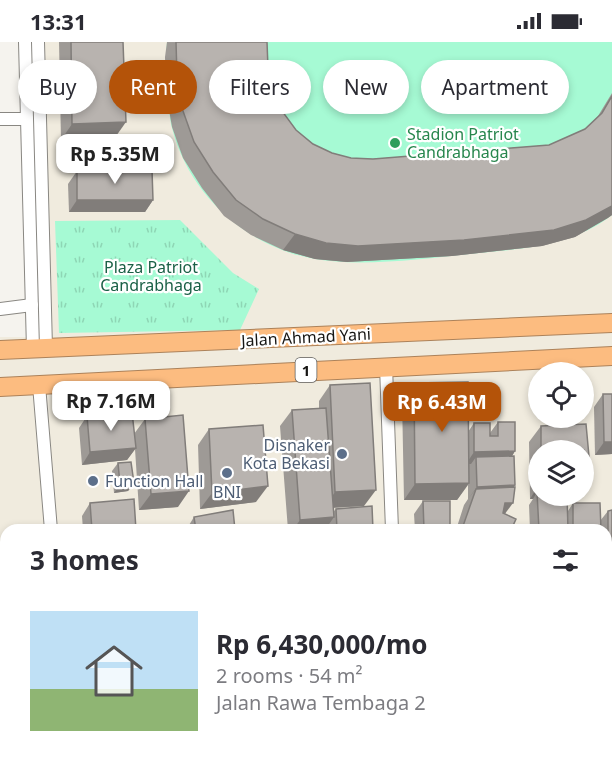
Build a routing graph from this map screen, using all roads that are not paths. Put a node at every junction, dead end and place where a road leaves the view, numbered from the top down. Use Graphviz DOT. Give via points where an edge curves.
graph roads {
  1 [pos="24,42"];
  2 [pos="38,42"];
  3 [pos="0,119"];
  4 [pos="24,119"];
  5 [pos="32,306"];
  6 [pos="0,309"];
  7 [pos="612,323"];
  8 [pos="39,349"];
  9 [pos="0,350"];
  10 [pos="612,356"];
  11 [pos="386,366"];
  12 [pos="39,385"];
  13 [pos="0,387"];
  14 [pos="51,524"];
  15 [pos="392,524"];
  1 -- 4 [label="street"];
  2 -- 8 [label="street"];
  3 -- 4 [label="street"];
  4 -- 5 [label="street"];
  5 -- 6 [label="street"];
  5 -- 8 [label="street"];
  7 -- 8 [label="highway, Jalan Ahmad Yani / 1"];
  8 -- 9 [label="highway, Jalan Ahmad Yani / 1"];
  10 -- 11 [label="highway, Jalan Ahmad Yani / 1"];
  11 -- 12 [label="highway, Jalan Ahmad Yani / 1"];
  11 -- 15 [label="street"];
  12 -- 13 [label="highway, Jalan Ahmad Yani / 1"];
  12 -- 14 [label="street"];
}
